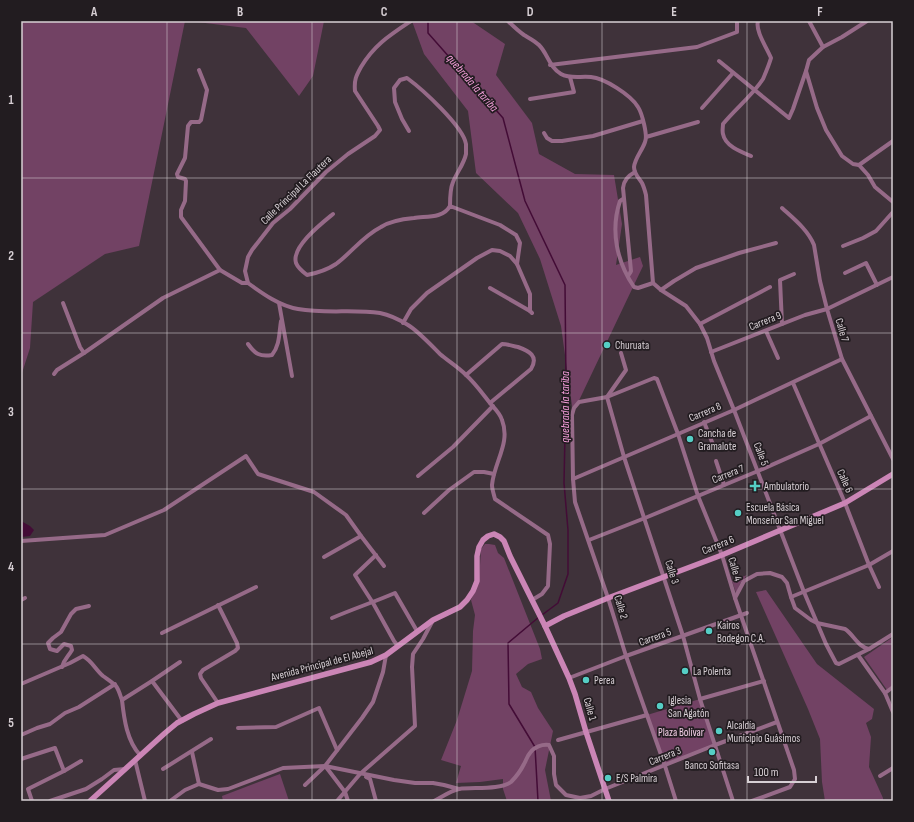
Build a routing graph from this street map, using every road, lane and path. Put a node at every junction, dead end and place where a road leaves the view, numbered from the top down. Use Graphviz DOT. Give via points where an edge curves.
graph roads {
  1 [pos="411,21"];
  2 [pos="508,21"];
  3 [pos="737,21"];
  4 [pos="758,21"];
  5 [pos="809,21"];
  6 [pos="866,21"];
  7 [pos="823,47"];
  8 [pos="719,61"];
  9 [pos="550,65"];
  10 [pos="199,70"];
  11 [pos="806,71"];
  12 [pos="733,73"];
  13 [pos="570,77"];
  14 [pos="753,90"];
  15 [pos="530,99"];
  16 [pos="702,108"];
  17 [pos="643,121"];
  18 [pos="698,122"];
  19 [pos="409,131"];
  20 [pos="544,133"];
  21 [pos="646,137"];
  22 [pos="893,141"];
  23 [pos="751,156"];
  24 [pos="859,165"];
  25 [pos="635,172"];
  26 [pos="623,199"];
  27 [pos="893,202"];
  28 [pos="450,206"];
  29 [pos="782,208"];
  30 [pos="893,212"];
  31 [pos="333,214"];
  32 [pos="776,243"];
  33 [pos="843,246"];
  34 [pos="517,264"];
  35 [pos="220,270"];
  36 [pos="845,273"];
  37 [pos="794,274"];
  38 [pos="628,276"];
  39 [pos="893,278"];
  40 [pos="248,283"];
  41 [pos="653,283"];
  42 [pos="877,285"];
  43 [pos="770,287"];
  44 [pos="490,288"];
  45 [pos="660,289"];
  46 [pos="63,303"];
  47 [pos="280,303"];
  48 [pos="827,309"];
  49 [pos="282,317"];
  50 [pos="403,323"];
  51 [pos="700,324"];
  52 [pos="782,324"];
  53 [pos="766,331"];
  54 [pos="248,344"];
  55 [pos="84,352"];
  56 [pos="711,352"];
  57 [pos="621,354"];
  58 [pos="778,358"];
  59 [pos="842,359"];
  60 [pos="54,374"];
  61 [pos="466,375"];
  62 [pos="292,376"];
  63 [pos="793,383"];
  64 [pos="607,397"];
  65 [pos="491,405"];
  66 [pos="734,410"];
  67 [pos="871,416"];
  68 [pos="704,422"];
  69 [pos="678,434"];
  70 [pos="819,444"];
  71 [pos="714,447"];
  72 [pos="624,457"];
  73 [pos="893,459"];
  74 [pos="716,461"];
  75 [pos="758,472"];
  76 [pos="494,474"];
  77 [pos="893,474"];
  78 [pos="418,476"];
  79 [pos="573,478"];
  80 [pos="724,485"];
  81 [pos="698,496"];
  82 [pos="845,503"];
  83 [pos="424,513"];
  84 [pos="645,518"];
  85 [pos="781,531"];
  86 [pos="361,536"];
  87 [pos="589,540"];
  88 [pos="21,541"];
  89 [pos="893,551"];
  90 [pos="376,555"];
  91 [pos="722,555"];
  92 [pos="324,557"];
  93 [pos="869,565"];
  94 [pos="384,566"];
  95 [pos="664,576"];
  96 [pos="880,587"];
  97 [pos="256,588"];
  98 [pos="804,592"];
  99 [pos="790,597"];
  100 [pos="608,598"];
  101 [pos="735,598"];
  102 [pos="532,600"];
  103 [pos="372,603"];
  104 [pos="218,605"];
  105 [pos="89,606"];
  106 [pos="747,613"];
  107 [pos="741,615"];
  108 [pos="332,618"];
  109 [pos="433,620"];
  110 [pos="817,623"];
  111 [pos="545,626"];
  112 [pos="417,632"];
  113 [pos="162,633"];
  114 [pos="893,634"];
  115 [pos="684,636"];
  116 [pos="398,646"];
  117 [pos="869,649"];
  118 [pos="858,655"];
  119 [pos="386,656"];
  120 [pos="626,656"];
  121 [pos="180,662"];
  122 [pos="62,667"];
  123 [pos="569,678"];
  124 [pos="152,681"];
  125 [pos="764,681"];
  126 [pos="21,684"];
  127 [pos="115,684"];
  128 [pos="893,687"];
  129 [pos="885,692"];
  130 [pos="700,699"];
  131 [pos="122,700"];
  132 [pos="218,703"];
  133 [pos="893,712"];
  134 [pos="647,715"];
  135 [pos="182,721"];
  136 [pos="777,722"];
  137 [pos="238,728"];
  138 [pos="586,732"];
  139 [pos="21,735"];
  140 [pos="211,739"];
  141 [pos="558,740"];
  142 [pos="715,745"];
  143 [pos="338,750"];
  144 [pos="192,752"];
  145 [pos="140,755"];
  146 [pos="21,759"];
  147 [pos="135,760"];
  148 [pos="81,761"];
  149 [pos="325,766"];
  150 [pos="665,766"];
  151 [pos="126,768"];
  152 [pos="893,768"];
  153 [pos="163,769"];
  154 [pos="64,771"];
  155 [pos="360,774"];
  156 [pos="880,776"];
  157 [pos="199,784"];
  158 [pos="305,786"];
  159 [pos="605,789"];
  160 [pos="459,790"];
  161 [pos="345,792"];
  162 [pos="32,801"];
  163 [pos="50,801"];
  164 [pos="90,801"];
  165 [pos="145,801"];
  166 [pos="170,801"];
  167 [pos="337,801"];
  168 [pos="348,801"];
  169 [pos="376,801"];
  170 [pos="434,801"];
  171 [pos="609,801"];
  172 [pos="676,801"];
  173 [pos="732,801"];
  174 [pos="752,801"];
  1 -- 40 [label="street, Calle Principal La Flautera" via="377,46 366,60 354,84 355,90 380,130 326,172 273,223 248,258"];
  2 -- 9 [label="street" via="539,45"];
  3 -- 9 [label="street" via="737,32 697,47"];
  4 -- 14 [label="street" via="759,35 771,58 763,78"];
  5 -- 7 [label="street"];
  6 -- 7 [label="street"];
  7 -- 11 [label="street" via="809,60"];
  8 -- 12 [label="street"];
  9 -- 13 [label="street" via="560,74"];
  10 -- 35 [label="street" via="207,90 201,120 191,122 188,126 185,158 177,174 186,181 181,217"];
  11 -- 14 [label="street" via="789,118"];
  11 -- 24 [label="street" via="826,130 842,156"];
  12 -- 14 [label="street"];
  12 -- 16 [label="street"];
  13 -- 15 [label="street" via="574,92"];
  13 -- 17 [label="street" via="592,77 616,87 638,108"];
  14 -- 23 [label="street" via="723,124 723,135 730,146"];
  17 -- 20 [label="street" via="592,136 562,141 552,141"];
  17 -- 21 [label="street"];
  18 -- 21 [label="street"];
  19 -- 28 [label="street" via="395,102 394,88 400,80 407,78 455,124 466,143 466,154 450,193"];
  21 -- 25 [label="street" via="635,163"];
  22 -- 24 [label="street"];
  24 -- 27 [label="street" via="875,187"];
  25 -- 26 [label="street" via="624,182"];
  25 -- 41 [label="street" via="642,182 646,195"];
  26 -- 38 [label="street" via="631,271"];
  26 -- 38 [label="street" via="620,201 615,224 619,255"];
  28 -- 31 [label="street" via="441,214 395,221 381,226 334,265 307,275 296,263 296,256 316,228"];
  28 -- 34 [label="street" via="500,225 516,235 520,243"];
  29 -- 48 [label="street, Calle 7" via="799,223 812,240"];
  30 -- 33 [label="street" via="876,231"];
  32 -- 45 [label="street" via="696,268"];
  34 -- 44 [label="street" via="530,294 531,312"];
  34 -- 50 [label="street" via="510,256 492,250 427,293 411,309"];
  35 -- 40 [label="street" via="242,283"];
  35 -- 55 [label="street" via="163,298"];
  36 -- 42 [label="street" via="866,263"];
  37 -- 52 [label="street" via="780,280"];
  38 -- 41 [label="street" via="636,288"];
  39 -- 42 [label="street, Carrera 9"];
  40 -- 47 [label="street"];
  41 -- 45 [label="street, Calle 5"];
  42 -- 48 [label="street, Carrera 9"];
  43 -- 51 [label="street"];
  45 -- 51 [label="street, Calle 5" via="686,306"];
  46 -- 55 [label="street"];
  47 -- 49 [label="street"];
  47 -- 50 [label="street" via="297,309 322,312 352,311 381,314"];
  48 -- 52 [label="street, Carrera 9"];
  48 -- 59 [label="street, Calle 7"];
  49 -- 54 [label="street" via="280,336 272,355 258,354"];
  49 -- 62 [label="street"];
  50 -- 61 [label="street" via="410,326"];
  51 -- 56 [label="street, Calle 5"];
  52 -- 53 [label="street, Carrera 9"];
  53 -- 56 [label="street, Carrera 9"];
  53 -- 58 [label="street"];
  55 -- 60 [label="street"];
  56 -- 66 [label="street, Calle 5"];
  57 -- 64 [label="street" via="626,370"];
  59 -- 63 [label="street, Carrera 8"];
  59 -- 67 [label="street, Calle 7"];
  61 -- 65 [label="street"];
  61 -- 65 [label="street" via="502,344 530,352 534,361 531,369"];
  63 -- 66 [label="street, Carrera 8"];
  63 -- 70 [label="street, Calle 6"];
  64 -- 69 [label="street, Calle 4" via="653,378 657,379"];
  64 -- 72 [label="street, Calle 3"];
  64 -- 79 [label="street, Calle 2" via="580,402 574,408"];
  65 -- 76 [label="street" via="499,413 505,436"];
  65 -- 78 [label="street" via="453,447"];
  66 -- 68 [label="street, Carrera 8"];
  66 -- 75 [label="street, Calle 5"];
  67 -- 70 [label="street, Carrera 7"];
  67 -- 73 [label="street, Calle 7"];
  68 -- 69 [label="street, Carrera 8"];
  68 -- 71 [label="street"];
  69 -- 72 [label="street, Carrera 8"];
  69 -- 81 [label="street, Calle 4"];
  70 -- 75 [label="street, Carrera 7"];
  70 -- 82 [label="street, Calle 6"];
  72 -- 79 [label="street, Carrera 8"];
  72 -- 84 [label="street, Calle 3"];
  74 -- 80 [label="street"];
  75 -- 80 [label="street, Carrera 7"];
  75 -- 85 [label="street, Calle 5"];
  76 -- 83 [label="street" via="474,472"];
  76 -- 102 [label="street" via="492,486 495,499 548,535 548,586 542,594"];
  77 -- 82 [label="main road, Carrera 6"];
  79 -- 87 [label="street, Calle 2" via="575,502"];
  80 -- 81 [label="street, Carrera 7"];
  81 -- 84 [label="street, Carrera 7"];
  81 -- 91 [label="street, Calle 4"];
  82 -- 85 [label="main road, Carrera 6"];
  82 -- 93 [label="street, Calle 6"];
  84 -- 87 [label="street, Carrera 7"];
  84 -- 95 [label="street, Calle 3"];
  85 -- 91 [label="main road, Carrera 6"];
  85 -- 98 [label="street, Calle 5"];
  86 -- 88 [label="street" via="346,515 314,492 258,474 246,456 164,510 105,535"];
  86 -- 90 [label="street"];
  86 -- 92 [label="street"];
  87 -- 100 [label="street, Calle 2"];
  89 -- 93 [label="street"];
  90 -- 94 [label="street"];
  90 -- 103 [label="street" via="355,575"];
  91 -- 95 [label="main road, Carrera 6"];
  91 -- 101 [label="street, Calle 4"];
  93 -- 96 [label="street, Calle 6"];
  93 -- 98 [label="street"];
  95 -- 100 [label="main road, Carrera 6"];
  95 -- 115 [label="street, Calle 3"];
  97 -- 104 [label="street"];
  98 -- 99 [label="street"];
  98 -- 110 [label="street, Calle 5"];
  99 -- 101 [label="street" via="787,583 782,577 770,573 757,574 744,581"];
  99 -- 110 [label="street" via="795,608"];
  100 -- 111 [label="main road, Carrera 6"];
  100 -- 120 [label="street, Calle 2"];
  101 -- 107 [label="street, Calle 4"];
  102 -- 109 [label="main road, Avenida Principal de El Abejal" via="504,541 494,534 488,536 479,547 477,581 467,600"];
  102 -- 111 [label="main road, Avenida Principal de El Abejal"];
  103 -- 108 [label="street"];
  103 -- 112 [label="street" via="395,593"];
  103 -- 116 [label="street"];
  104 -- 113 [label="street"];
  104 -- 132 [label="street" via="238,648 200,674"];
  105 -- 122 [label="street" via="76,609 61,632 48,643 50,650 57,651 64,644 71,646 70,655"];
  106 -- 107 [label="street, Carrera 5"];
  107 -- 115 [label="street, Carrera 5"];
  107 -- 125 [label="street, Calle 4"];
  109 -- 112 [label="main road, Avenida Principal de El Abejal"];
  109 -- 155 [label="street" via="413,654 415,726"];
  110 -- 117 [label="street" via="845,628 861,646"];
  110 -- 118 [label="street, Calle 5" via="836,663"];
  111 -- 123 [label="main road, Calle 1"];
  112 -- 116 [label="main road, Avenida Principal de El Abejal"];
  114 -- 117 [label="street"];
  115 -- 120 [label="street, Carrera 5"];
  115 -- 130 [label="street, Calle 3"];
  116 -- 119 [label="main road, Avenida Principal de El Abejal"];
  117 -- 118 [label="street"];
  118 -- 129 [label="street"];
  119 -- 132 [label="main road, Avenida Principal de El Abejal"];
  119 -- 143 [label="street" via="373,702"];
  120 -- 123 [label="street, Carrera 5"];
  120 -- 134 [label="street, Calle 2"];
  121 -- 124 [label="street"];
  122 -- 126 [label="street"];
  122 -- 127 [label="street" via="83,656"];
  123 -- 138 [label="main road, Calle 1"];
  124 -- 131 [label="street"];
  124 -- 135 [label="street"];
  125 -- 130 [label="street"];
  125 -- 136 [label="street, Calle 4"];
  127 -- 131 [label="street"];
  127 -- 139 [label="street" via="64,713 50,724"];
  128 -- 129 [label="street"];
  129 -- 133 [label="street"];
  130 -- 142 [label="street, Calle 3"];
  131 -- 145 [label="street" via="125,723"];
  132 -- 135 [label="main road, Avenida Principal de El Abejal"];
  134 -- 138 [label="street"];
  134 -- 150 [label="street, Calle 2"];
  135 -- 145 [label="main road, Avenida Principal de El Abejal"];
  136 -- 142 [label="street, Carrera 3"];
  136 -- 174 [label="street, Calle 4" via="795,779 790,787"];
  137 -- 143 [label="street" via="276,728 319,708"];
  138 -- 141 [label="street"];
  138 -- 159 [label="main road, Calle 1"];
  140 -- 144 [label="street"];
  142 -- 150 [label="street, Carrera 3"];
  142 -- 173 [label="street, Calle 3"];
  143 -- 149 [label="street"];
  144 -- 153 [label="street"];
  144 -- 157 [label="street"];
  145 -- 147 [label="main road, Avenida Principal de El Abejal"];
  146 -- 154 [label="street" via="55,748"];
  147 -- 151 [label="main road, Avenida Principal de El Abejal"];
  147 -- 165 [label="street"];
  148 -- 154 [label="street"];
  149 -- 155 [label="street"];
  149 -- 157 [label="street" via="283,768 228,789 218,790"];
  149 -- 158 [label="street"];
  149 -- 161 [label="street"];
  150 -- 159 [label="street, Carrera 3"];
  150 -- 172 [label="street, Calle 2"];
  151 -- 163 [label="street" via="114,770 86,789"];
  151 -- 164 [label="main road, Avenida Principal de El Abejal"];
  152 -- 156 [label="street"];
  154 -- 162 [label="street" via="28,789"];
  155 -- 160 [label="street" via="415,783 433,783"];
  155 -- 161 [label="street"];
  155 -- 169 [label="street" via="370,779"];
  157 -- 166 [label="street"];
  159 -- 160 [label="street, Carrera 3" via="580,798 566,794 556,785 554,756 549,745 544,744 530,753 525,764 510,782 497,787"];
  159 -- 171 [label="main road, Calle 1"];
  160 -- 170 [label="street"];
  161 -- 167 [label="street"];
  161 -- 168 [label="street"];
}
